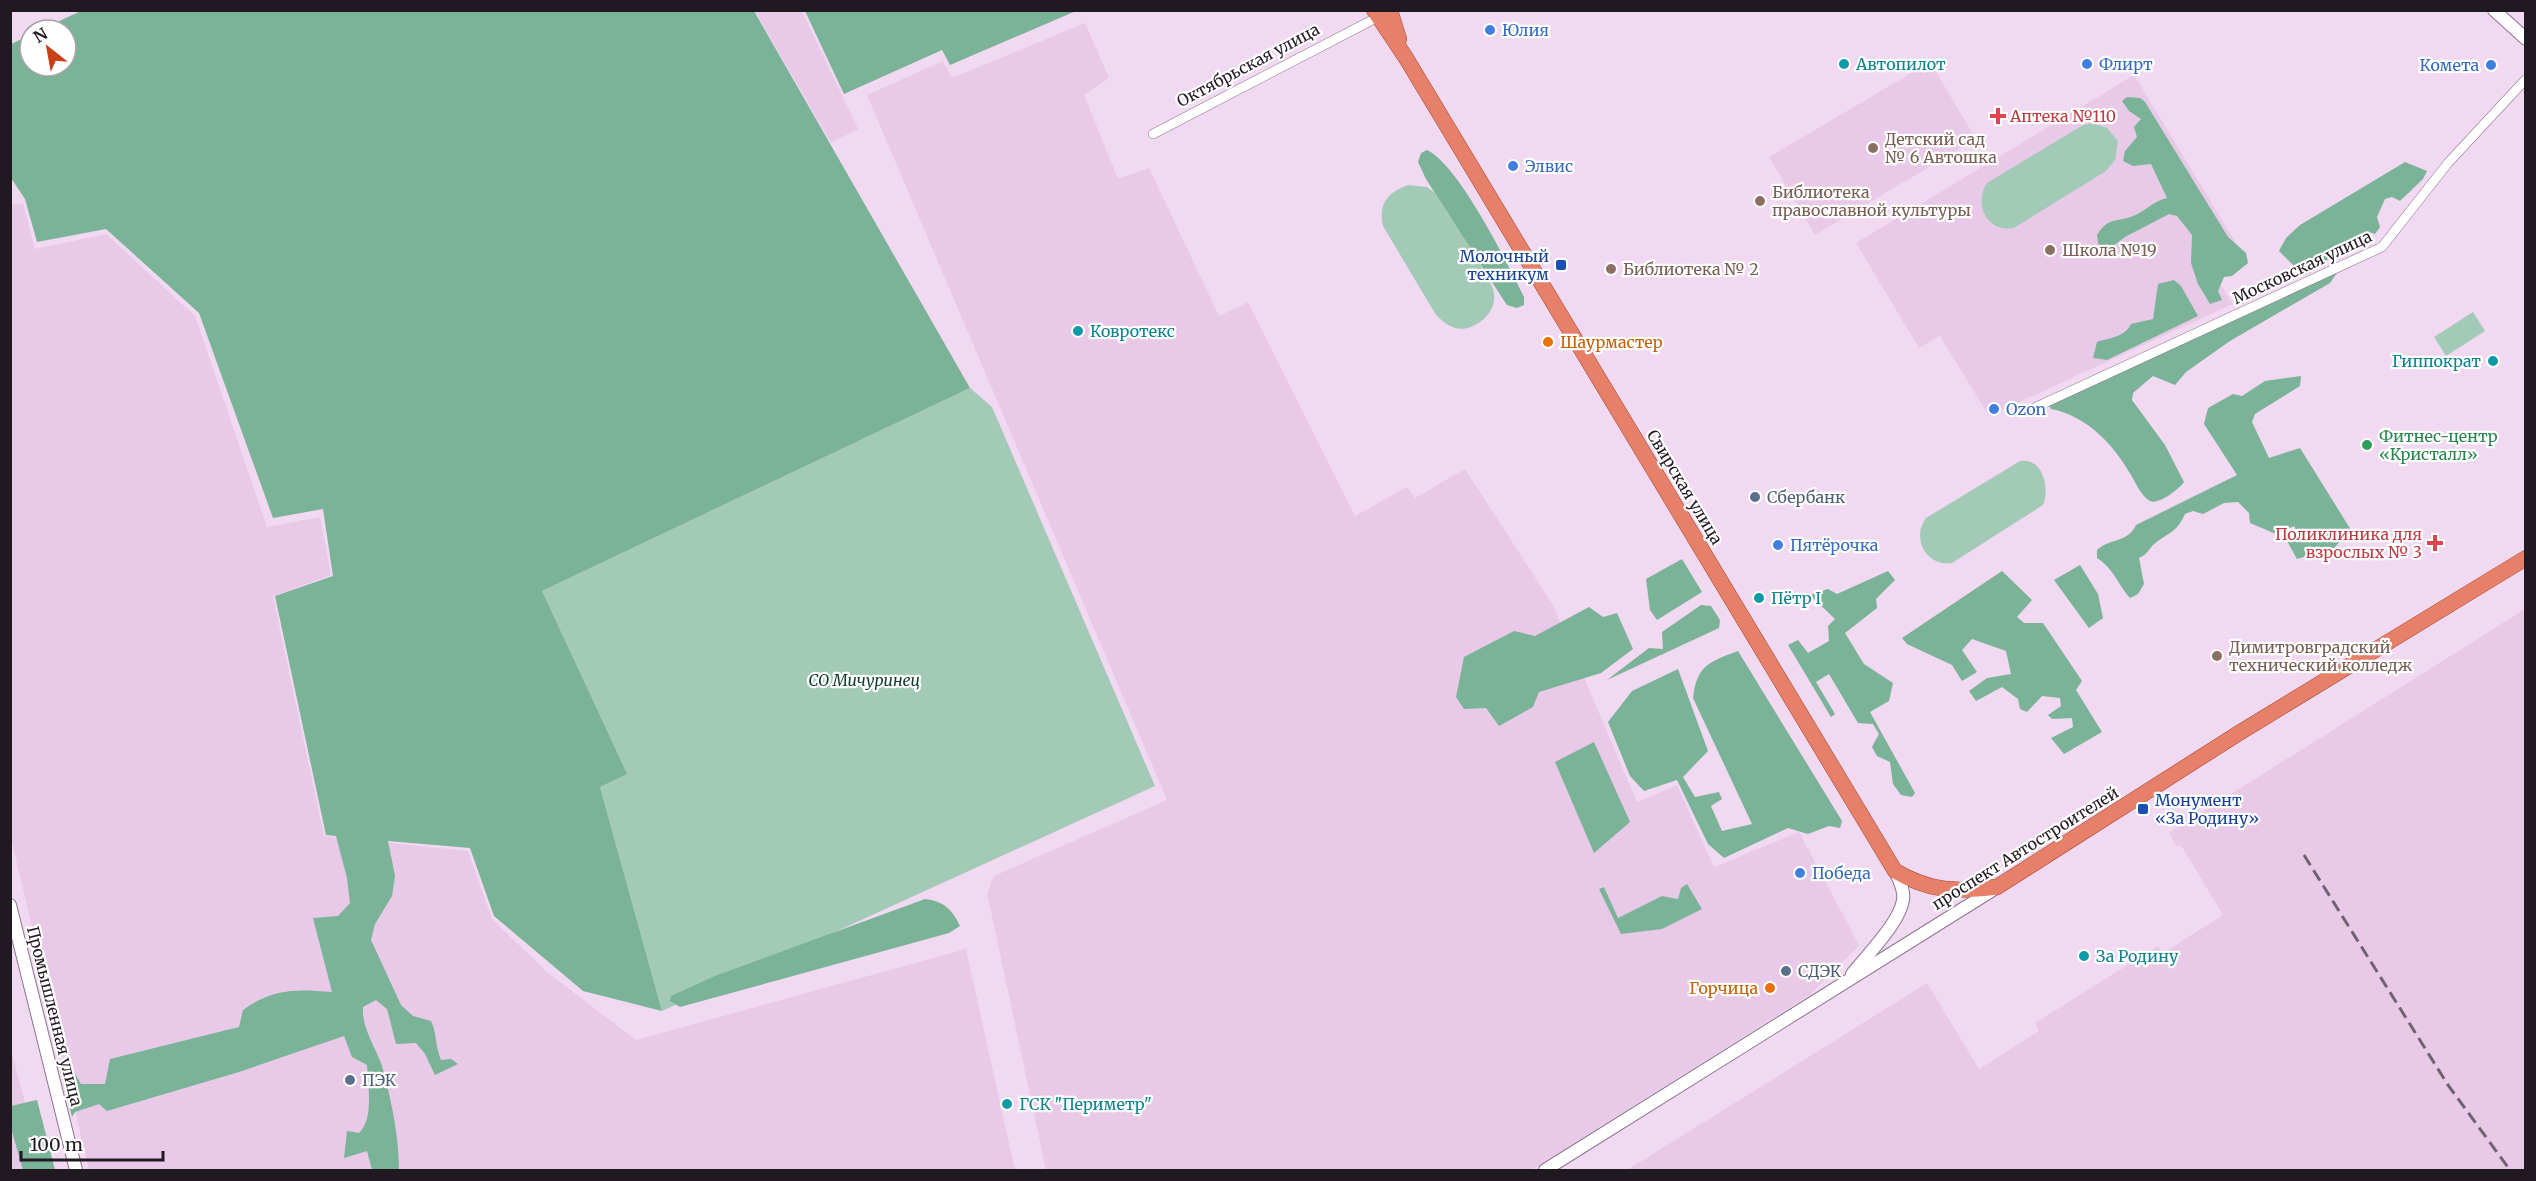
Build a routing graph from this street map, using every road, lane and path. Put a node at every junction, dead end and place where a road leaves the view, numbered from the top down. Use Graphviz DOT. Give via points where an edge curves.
graph roads {
  1 [pos="2494,10"];
  2 [pos="1385,12"];
  3 [pos="2526,39"];
  4 [pos="2526,79"];
  5 [pos="1153,134"];
  6 [pos="2034,408"];
  7 [pos="2526,558"];
  8 [pos="1895,871"];
  9 [pos="1997,887"];
  10 [pos="10,905"];
  11 [pos="1846,982"];
  12 [pos="76,1170"];
  13 [pos="1545,1170"];
  1 -- 3 [label="main road"];
  2 -- 5 [label="street, Октябрьская улица"];
  2 -- 8 [label="highway, Свирская улица" via="1406,58"];
  4 -- 6 [label="street, Московская улица" via="2448,164 2382,247"];
  7 -- 9 [label="highway, проспект Автостроителей"];
  8 -- 9 [label="highway" via="1926,886 1949,891"];
  8 -- 11 [label="main road, Свирская улица" via="1904,893 1901,908"];
  9 -- 11 [label="main road, проспект Автостроителей"];
  10 -- 12 [label="main road, Промышленная улица"];
  11 -- 13 [label="main road, проспект Автостроителей"];
}
